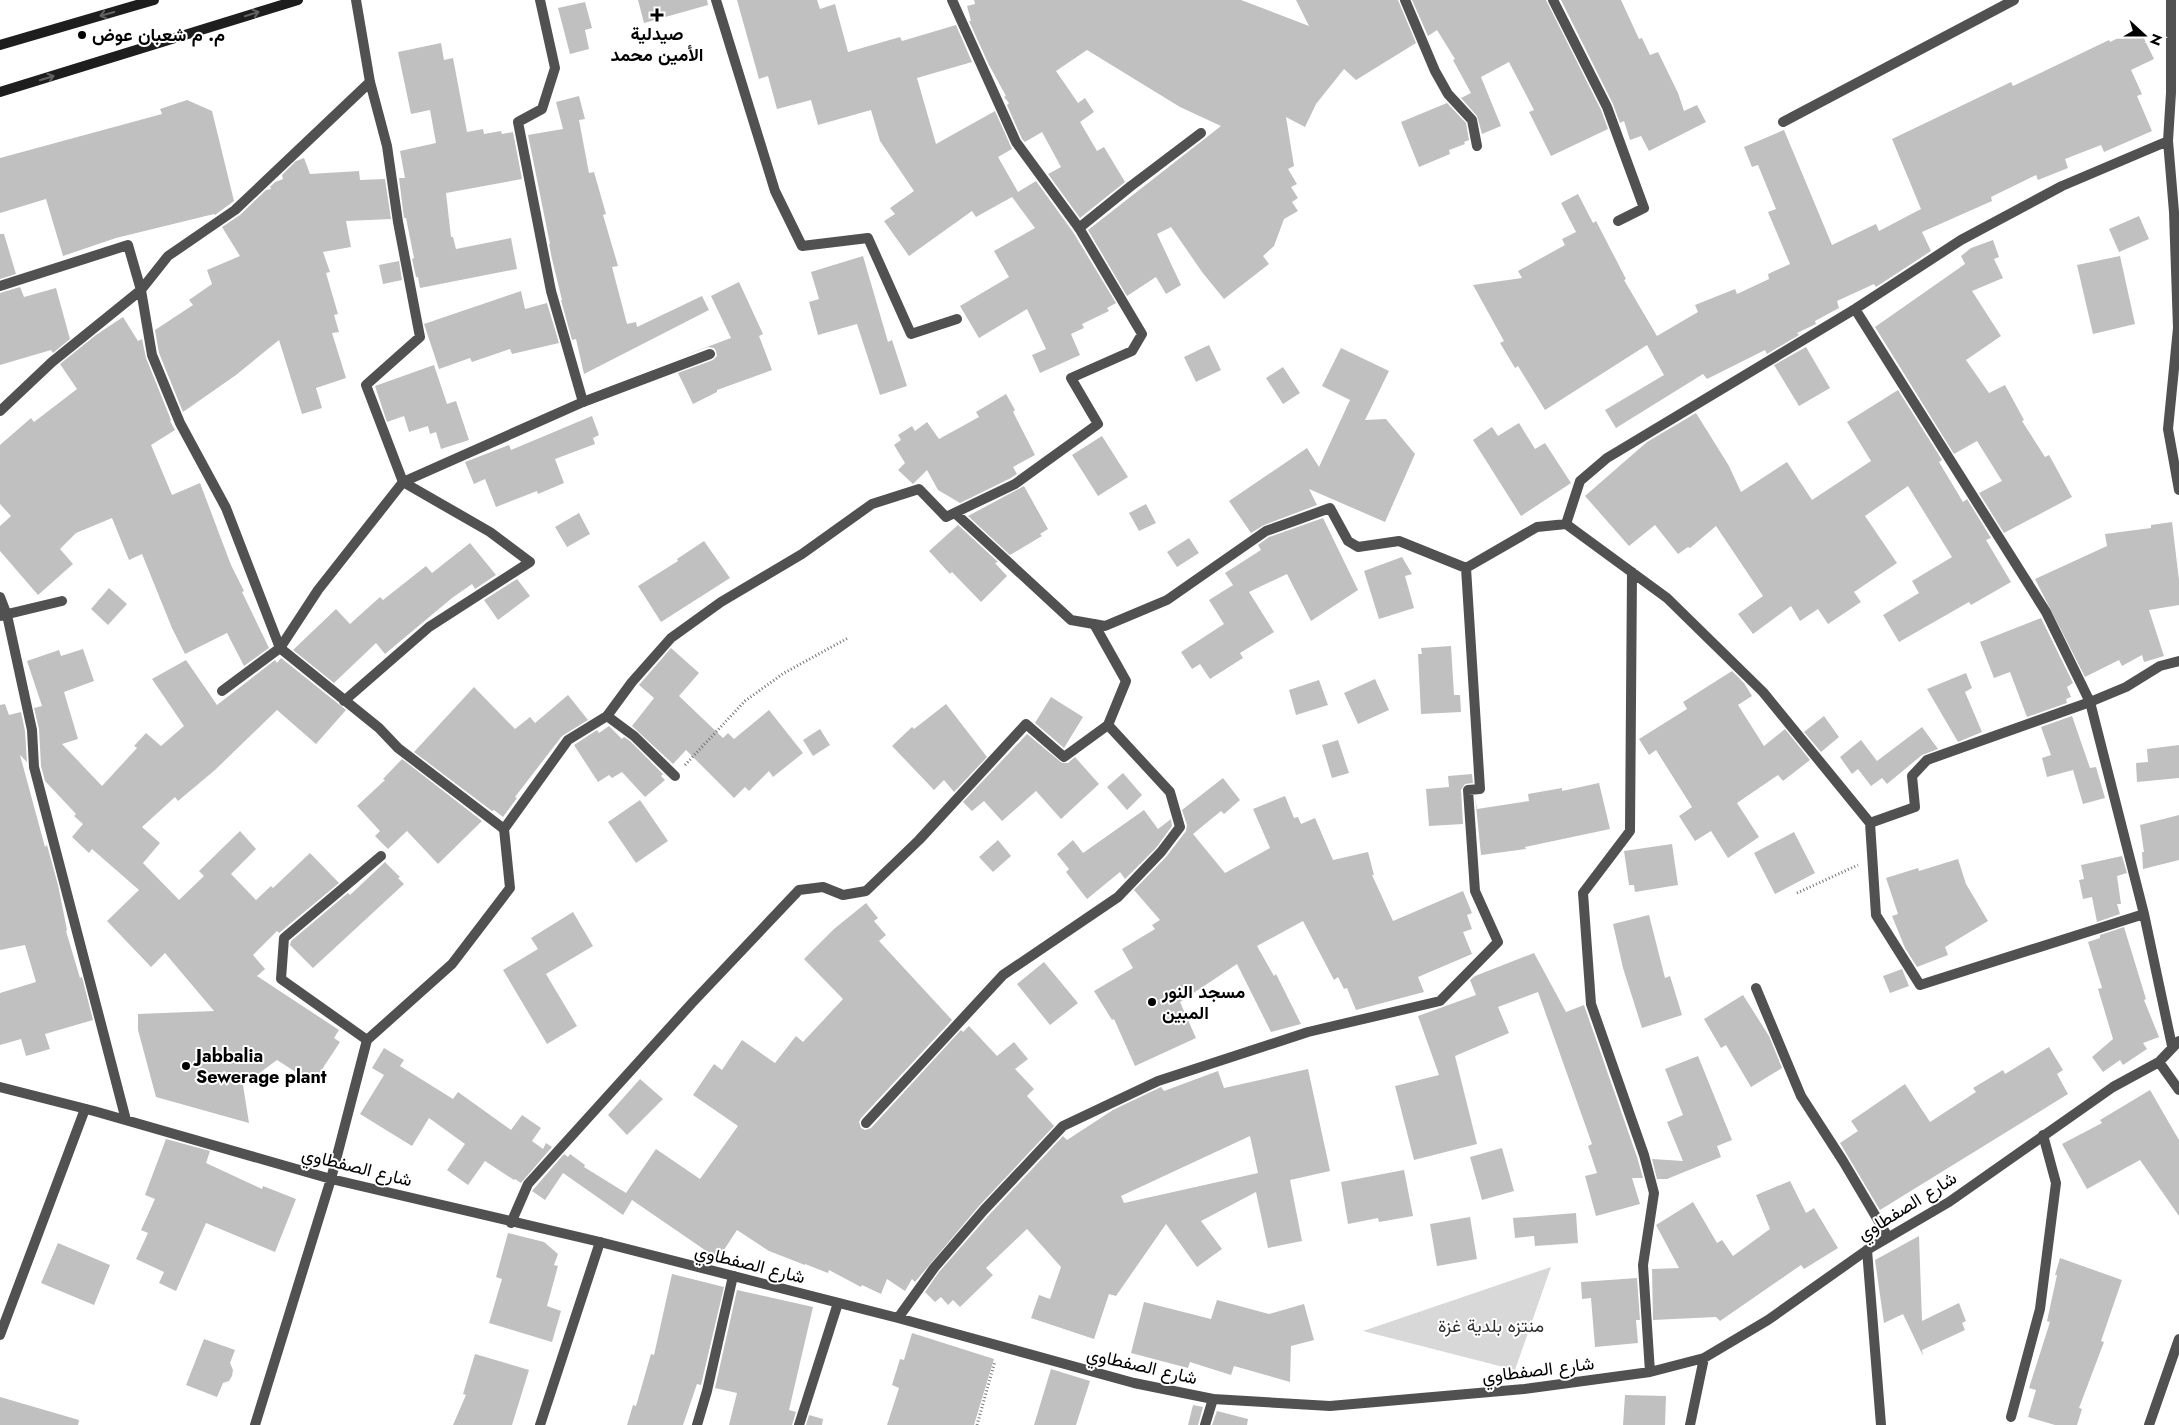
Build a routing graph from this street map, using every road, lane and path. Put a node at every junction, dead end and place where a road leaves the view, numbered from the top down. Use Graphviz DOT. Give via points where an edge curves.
graph roads {
  1 [pos="154,0"];
  2 [pos="298,0"];
  3 [pos="356,0"];
  4 [pos="540,0"];
  5 [pos="716,0"];
  6 [pos="952,0"];
  7 [pos="1405,0"];
  8 [pos="1553,0"];
  9 [pos="2014,0"];
  10 [pos="2171,0"];
  11 [pos="0,45"];
  12 [pos="370,82"];
  13 [pos="0,92"];
  14 [pos="2175,93"];
  15 [pos="1783,122"];
  16 [pos="1201,133"];
  17 [pos="2168,141"];
  18 [pos="1477,146"];
  19 [pos="2176,212"];
  20 [pos="1618,222"];
  21 [pos="1079,228"];
  22 [pos="0,286"];
  23 [pos="141,290"];
  24 [pos="1855,309"];
  25 [pos="957,320"];
  26 [pos="2178,340"];
  27 [pos="710,354"];
  28 [pos="583,402"];
  29 [pos="0,411"];
  30 [pos="404,482"];
  31 [pos="2179,489"];
  32 [pos="955,513"];
  33 [pos="1566,524"];
  34 [pos="1466,568"];
  35 [pos="1632,572"];
  36 [pos="0,597"];
  37 [pos="62,601"];
  38 [pos="4,616"];
  39 [pos="1094,624"];
  40 [pos="848,638"];
  41 [pos="280,648"];
  42 [pos="2179,661"];
  43 [pos="222,691"];
  44 [pos="344,701"];
  45 [pos="2090,702"];
  46 [pos="607,716"];
  47 [pos="1108,725"];
  48 [pos="675,776"];
  49 [pos="1870,823"];
  50 [pos="504,829"];
  51 [pos="381,856"];
  52 [pos="1873,858"];
  53 [pos="1797,893"];
  54 [pos="2144,914"];
  55 [pos="1756,988"];
  56 [pos="367,1040"];
  57 [pos="2176,1043"];
  58 [pos="2158,1062"];
  59 [pos="0,1087"];
  60 [pos="2179,1090"];
  61 [pos="85,1109"];
  62 [pos="126,1120"];
  63 [pos="866,1123"];
  64 [pos="2043,1135"];
  65 [pos="331,1179"];
  66 [pos="511,1223"];
  67 [pos="1888,1236"];
  68 [pos="600,1242"];
  69 [pos="1867,1250"];
  70 [pos="733,1276"];
  71 [pos="838,1304"];
  72 [pos="898,1318"];
  73 [pos="0,1335"];
  74 [pos="2179,1339"];
  75 [pos="999,1346"];
  76 [pos="1704,1358"];
  77 [pos="1650,1372"];
  78 [pos="1213,1399"];
  79 [pos="2012,1418"];
  80 [pos="256,1425"];
  81 [pos="540,1425"];
  82 [pos="697,1425"];
  83 [pos="799,1425"];
  84 [pos="977,1425"];
  85 [pos="1205,1425"];
  86 [pos="1690,1425"];
  87 [pos="1880,1425"];
  88 [pos="2150,1425"];
  1 -- 11 [label="main road, one-way"];
  13 -- 2 [label="main road, one-way"];
  3 -- 12 [label="street"];
  4 -- 28 [label="street" via="555,68 542,109 518,122 551,290"];
  5 -- 25 [label="street" via="775,191 802,246 868,238 911,334"];
  6 -- 21 [label="street" via="1016,142"];
  7 -- 18 [label="street" via="1435,71 1448,94 1472,120"];
  8 -- 20 [label="street" via="1607,107 1644,208"];
  9 -- 15 [label="street"];
  10 -- 14 [label="street"];
  12 -- 23 [label="street" via="235,210 168,256"];
  12 -- 30 [label="street" via="387,146 420,337 366,385"];
  14 -- 17 [label="street"];
  16 -- 21 [label="street"];
  17 -- 19 [label="street"];
  17 -- 24 [label="street" via="2062,186 1961,240"];
  19 -- 26 [label="street"];
  21 -- 32 [label="street" via="1142,334 1132,351 1071,378 1098,424 1015,484"];
  22 -- 23 [label="street" via="128,245"];
  23 -- 29 [label="street" via="52,362"];
  23 -- 41 [label="street" via="152,355 180,423 226,508"];
  24 -- 33 [label="street" via="1607,458 1580,481"];
  24 -- 45 [label="street" via="2046,612"];
  26 -- 31 [label="street" via="2168,429"];
  27 -- 28 [label="street"];
  28 -- 30 [label="street"];
  30 -- 41 [label="street" via="318,590"];
  30 -- 44 [label="street" via="490,532 530,562 428,626"];
  32 -- 39 [label="street" via="1071,620"];
  32 -- 46 [label="street" via="946,517 919,488 872,504 802,554 721,602 671,638"];
  33 -- 34 [label="street" via="1538,527"];
  33 -- 35 [label="street"];
  34 -- 39 [label="street" via="1399,541 1358,547 1348,540 1330,508 1266,531 1167,600 1106,626"];
  34 -- 72 [label="street" via="1480,789 1468,790 1475,891 1498,942 1440,1001 1308,1032 1167,1078 1063,1126 934,1268"];
  35 -- 49 [label="street" via="1667,598 1763,692"];
  35 -- 77 [label="street" via="1630,831 1583,893 1591,1004 1654,1193 1643,1265"];
  36 -- 38 [label="street"];
  37 -- 38 [label="street"];
  38 -- 62 [label="street" via="32,730 34,767"];
  39 -- 47 [label="street" via="1126,681"];
  40 -- 48 [label="path" via="784,673 745,701"];
  41 -- 43 [label="street"];
  41 -- 44 [label="street"];
  42 -- 45 [label="street" via="2160,666 2126,687"];
  44 -- 50 [label="street" via="379,728 398,748"];
  45 -- 49 [label="street" via="1927,760 1912,776 1914,807"];
  45 -- 54 [label="street"];
  46 -- 48 [label="street" via="634,736"];
  46 -- 50 [label="street" via="568,740"];
  47 -- 63 [label="street" via="1170,792 1180,827 1118,897 1002,975"];
  47 -- 66 [label="street" via="1064,757 1026,724 919,840 866,892 844,895 823,887 799,890 528,1184"];
  49 -- 52 [label="street"];
  50 -- 56 [label="street" via="510,888 452,964"];
  51 -- 56 [label="street" via="284,938 281,979"];
  52 -- 53 [label="path"];
  52 -- 54 [label="street" via="1876,915 1920,985"];
  54 -- 57 [label="street"];
  55 -- 67 [label="street" via="1801,1096 1844,1160"];
  56 -- 65 [label="street"];
  57 -- 58 [label="street, شارع الصفطاوي"];
  58 -- 60 [label="street"];
  58 -- 64 [label="street, شارع الصفطاوي"];
  59 -- 61 [label="street, شارع الصفطاوي"];
  61 -- 62 [label="street, شارع الصفطاوي"];
  61 -- 73 [label="street"];
  62 -- 65 [label="street, شارع الصفطاوي"];
  64 -- 67 [label="street, شارع الصفطاوي" via="1948,1202"];
  64 -- 79 [label="street" via="2056,1183 2040,1309"];
  65 -- 66 [label="street, شارع الصفطاوي"];
  65 -- 80 [label="street"];
  66 -- 68 [label="street, شارع الصفطاوي"];
  67 -- 69 [label="street, شارع الصفطاوي"];
  68 -- 70 [label="street, شارع الصفطاوي"];
  68 -- 81 [label="street"];
  69 -- 76 [label="street, شارع الصفطاوي" via="1768,1320"];
  69 -- 87 [label="street"];
  70 -- 71 [label="street, شارع الصفطاوي"];
  70 -- 82 [label="street"];
  71 -- 72 [label="street, شارع الصفطاوي"];
  71 -- 83 [label="street"];
  72 -- 75 [label="street, شارع الصفطاوي"];
  74 -- 88 [label="street"];
  75 -- 78 [label="street, شارع الصفطاوي"];
  75 -- 84 [label="path"];
  76 -- 77 [label="street, شارع الصفطاوي"];
  76 -- 86 [label="street"];
  77 -- 78 [label="street, شارع الصفطاوي" via="1524,1389 1330,1406"];
  78 -- 85 [label="street"];
}
